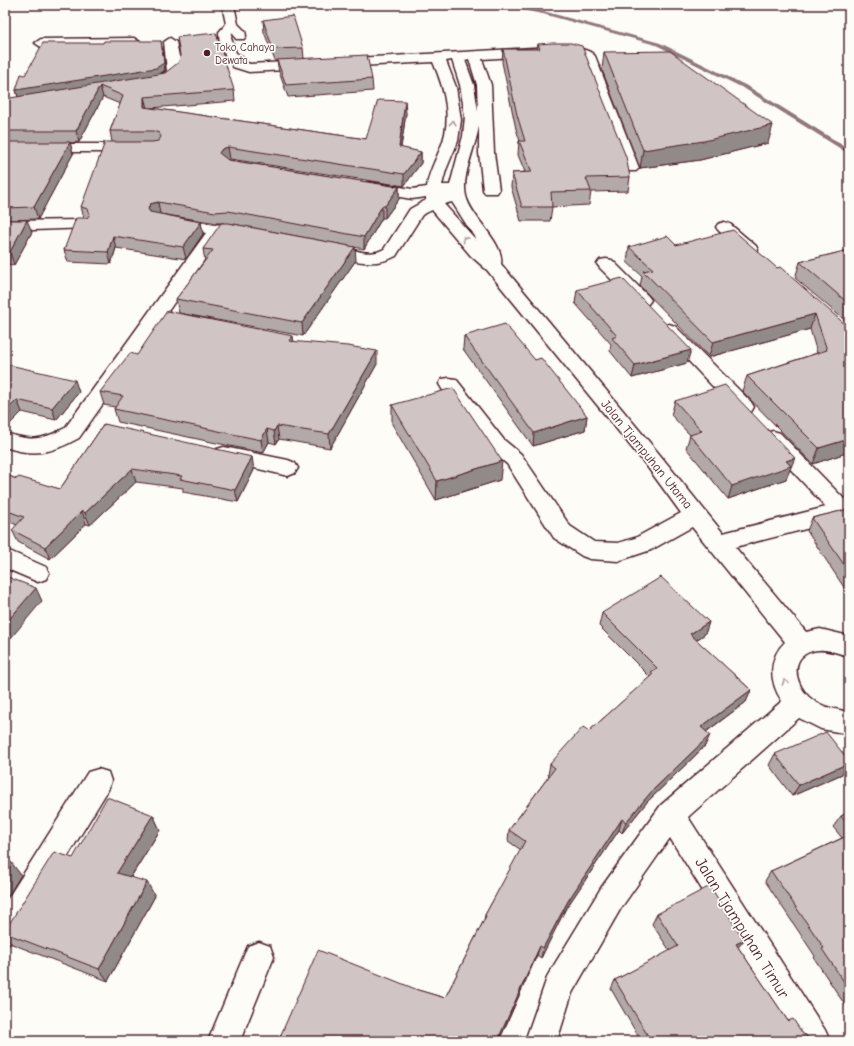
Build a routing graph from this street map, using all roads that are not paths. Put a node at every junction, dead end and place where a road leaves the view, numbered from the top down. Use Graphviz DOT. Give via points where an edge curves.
graph roads {
  1 [pos="228,5"];
  2 [pos="232,25"];
  3 [pos="225,38"];
  4 [pos="209,39"];
  5 [pos="185,40"];
  6 [pos="170,42"];
  7 [pos="41,43"];
  8 [pos="474,55"];
  9 [pos="457,56"];
  10 [pos="438,57"];
  11 [pos="237,59"];
  12 [pos="140,84"];
  13 [pos="5,148"];
  14 [pos="147,148"];
  15 [pos="631,168"];
  16 [pos="353,184"];
  17 [pos="491,190"];
  18 [pos="458,192"];
  19 [pos="434,197"];
  20 [pos="160,220"];
  21 [pos="84,225"];
  22 [pos="5,226"];
  23 [pos="724,228"];
  24 [pos="218,230"];
  25 [pos="260,235"];
  26 [pos="314,246"];
  27 [pos="760,258"];
  28 [pos="606,264"];
  29 [pos="499,273"];
  30 [pos="450,384"];
  31 [pos="80,422"];
  32 [pos="103,427"];
  33 [pos="5,440"];
  34 [pos="203,449"];
  35 [pos="288,468"];
  36 [pos="846,511"];
  37 [pos="695,515"];
  38 [pos="718,543"];
  39 [pos="5,558"];
  40 [pos="38,573"];
  41 [pos="800,643"];
  42 [pos="849,646"];
  43 [pos="798,703"];
  44 [pos="849,723"];
  45 [pos="98,781"];
  46 [pos="671,814"];
  47 [pos="5,930"];
  48 [pos="259,957"];
  49 [pos="224,1041"];
  50 [pos="541,1041"];
  51 [pos="814,1041"];
  1 -- 2 [label="street"];
  2 -- 3 [label="street" via="225,32"];
  2 -- 11 [label="street" via="239,31 242,53"];
  3 -- 4 [label="street"];
  3 -- 11 [label="street" via="230,55"];
  5 -- 6 [label="street"];
  6 -- 7 [label="street"];
  6 -- 12 [label="street" via="173,73 162,80"];
  8 -- 9 [label="street"];
  8 -- 15 [label="street" via="567,50 588,56"];
  8 -- 17 [label="street" via="480,65 484,90"];
  9 -- 10 [label="street"];
  9 -- 18 [label="street" via="466,80 472,121"];
  10 -- 11 [label="street" via="255,68 238,64"];
  19 -- 10 [label="street, one-way" via="438,168 451,140 454,118 450,88"];
  13 -- 14 [label="street"];
  16 -- 19 [label="street"];
  18 -- 19 [label="street"];
  18 -- 29 [label="street, Jalan Tjampuhan Utama" via="492,252"];
  19 -- 26 [label="street" via="416,212 386,256 367,257"];
  29 -- 19 [label="street, Jalan Tjampuhan Utama, one-way" via="477,252"];
  20 -- 24 [label="street"];
  21 -- 22 [label="street"];
  23 -- 27 [label="street"];
  24 -- 25 [label="street" via="230,229"];
  24 -- 31 [label="street" via="165,317"];
  28 -- 36 [label="street"];
  29 -- 37 [label="street, Jalan Tjampuhan Utama"];
  30 -- 37 [label="street" via="497,445 514,459 562,532 590,550 618,552 643,544"];
  31 -- 32 [label="street"];
  31 -- 33 [label="street" via="72,433 52,444 28,447"];
  34 -- 35 [label="street"];
  36 -- 38 [label="street"];
  37 -- 38 [label="street, Jalan Tjampuhan Utama"];
  38 -- 41 [label="street, Jalan Tjampuhan Utama"];
  39 -- 40 [label="street"];
  41 -- 42 [label="street" via="817,639 836,640"];
  43 -- 41 [label="street, one-way" via="788,690 783,676 784,662 790,651"];
  43 -- 44 [label="street" via="815,715 835,722"];
  43 -- 46 [label="street"];
  45 -- 47 [label="street"];
  46 -- 50 [label="street" via="612,898 559,986"];
  46 -- 51 [label="street, Jalan Tjampuhan Timur"];
  48 -- 49 [label="street"];
}
